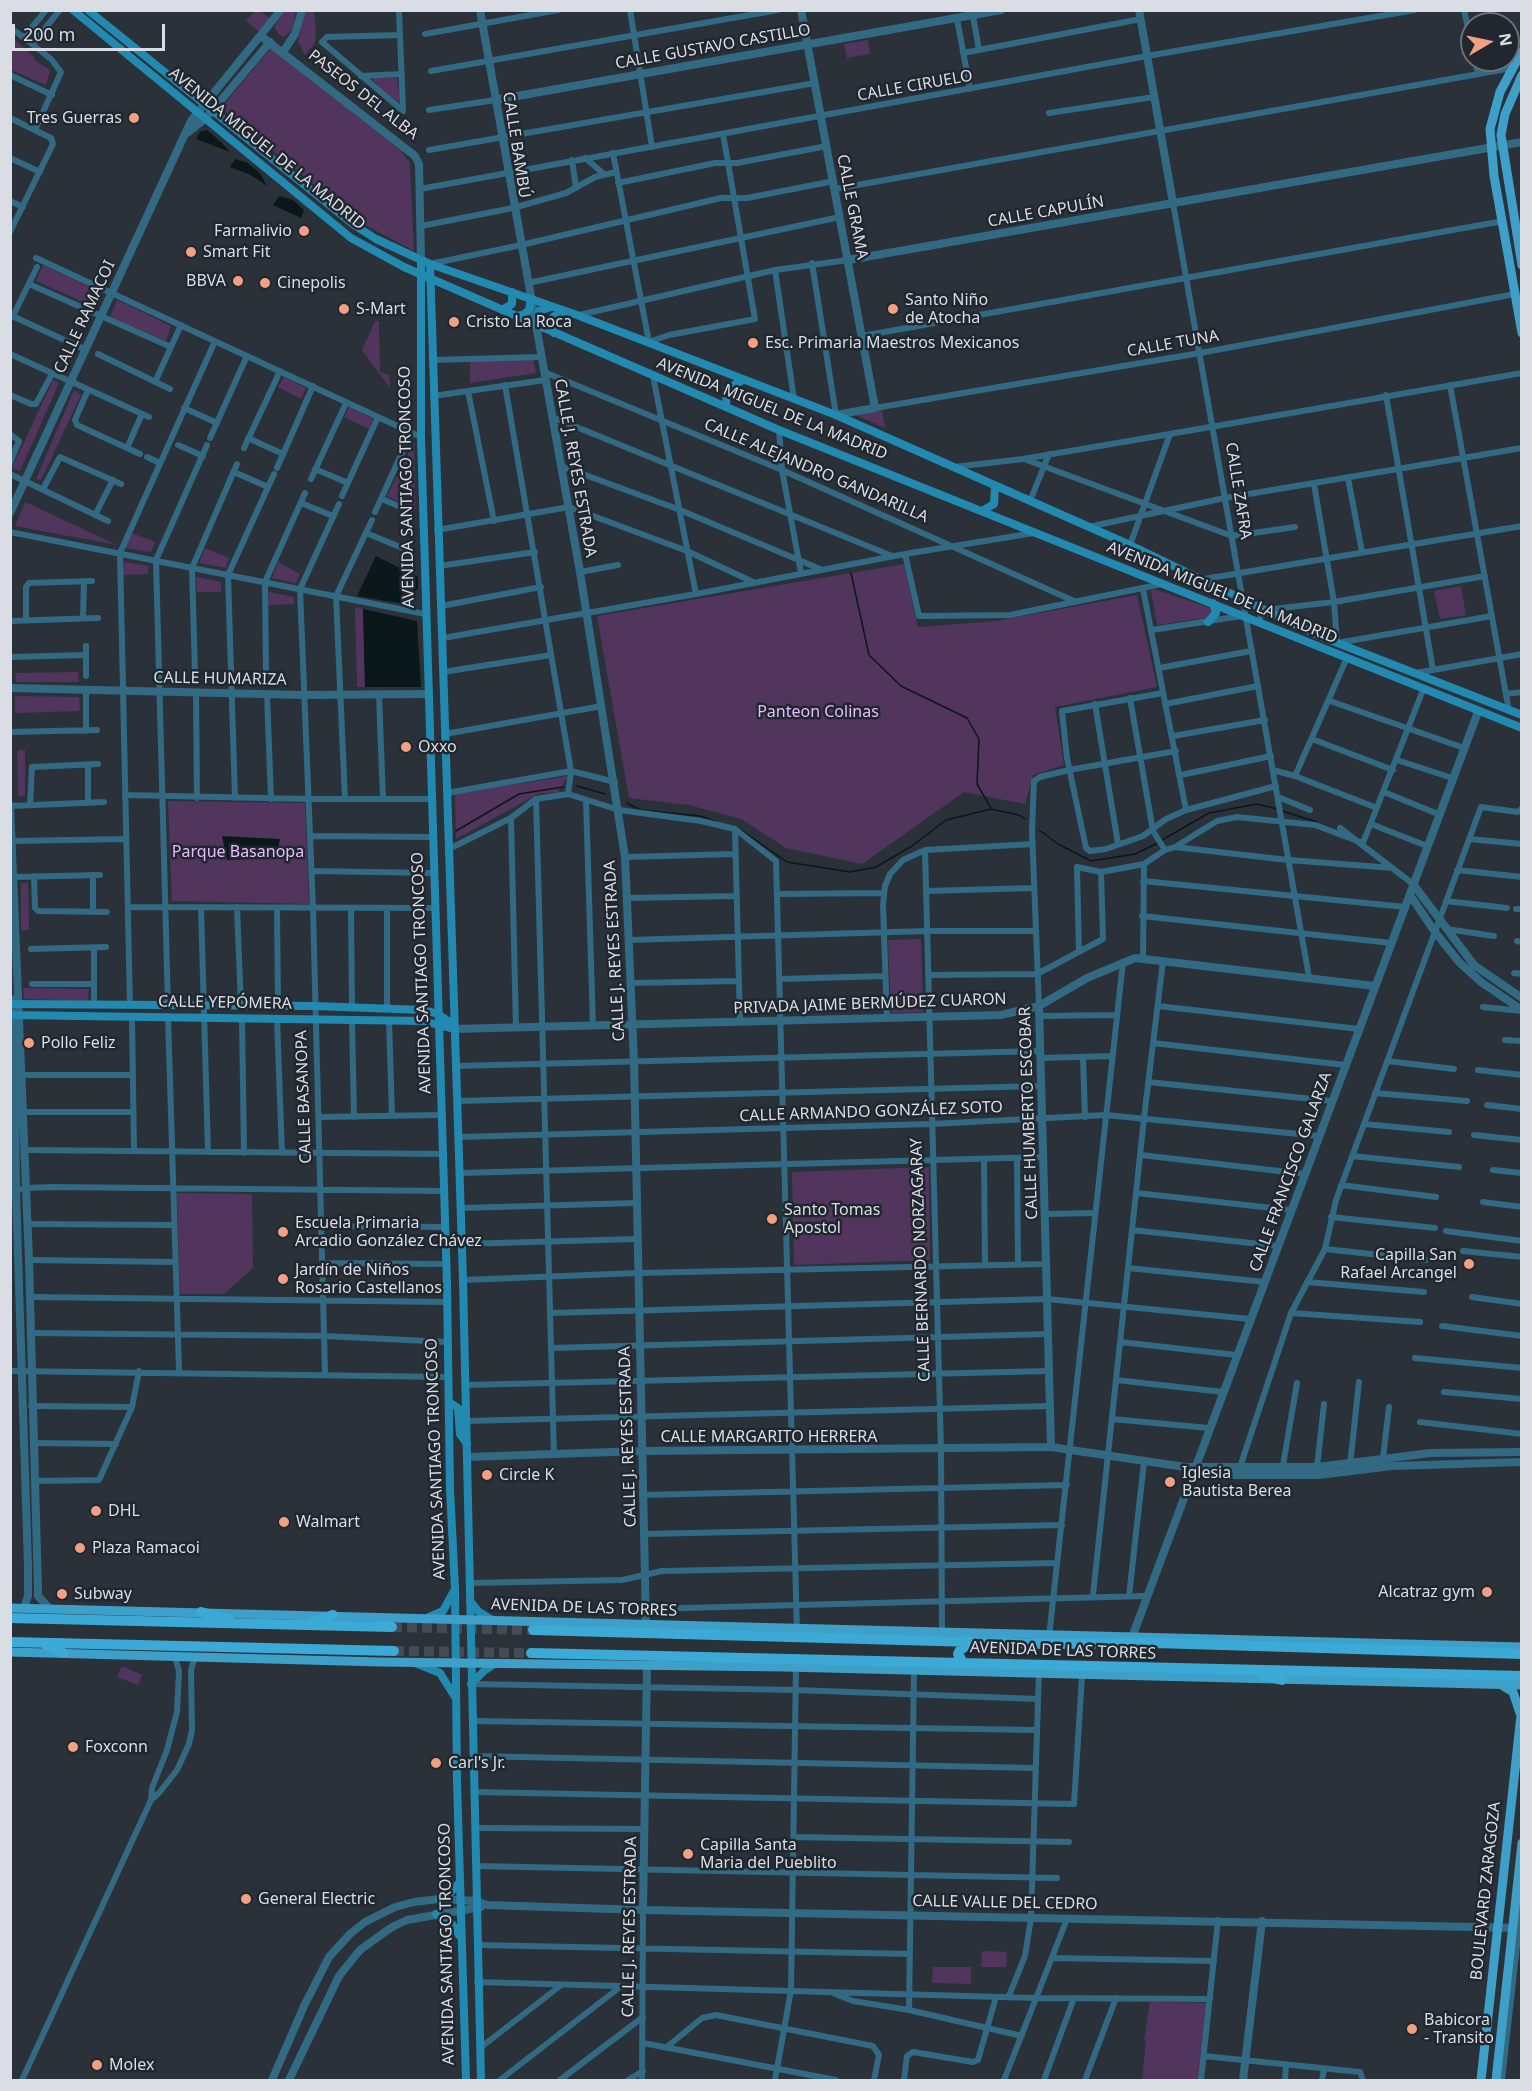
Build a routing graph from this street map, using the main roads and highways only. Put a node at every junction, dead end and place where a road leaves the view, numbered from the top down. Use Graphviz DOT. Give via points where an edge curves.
graph roads {
  1 [pos="73,10"];
  2 [pos="88,10"];
  3 [pos="1521,51"];
  4 [pos="1521,75"];
  5 [pos="1517,219"];
  6 [pos="421,260"];
  7 [pos="430,264"];
  8 [pos="1521,265"];
  9 [pos="419,274"];
  10 [pos="429,278"];
  11 [pos="512,292"];
  12 [pos="531,299"];
  13 [pos="554,307"];
  14 [pos="502,310"];
  15 [pos="564,311"];
  16 [pos="516,316"];
  17 [pos="536,325"];
  18 [pos="554,333"];
  19 [pos="1521,333"];
  20 [pos="419,371"];
  21 [pos="743,380"];
  22 [pos="726,406"];
  23 [pos="433,419"];
  24 [pos="995,486"];
  25 [pos="982,511"];
  26 [pos="1213,603"];
  27 [pos="1208,622"];
  28 [pos="428,694"];
  29 [pos="1521,716"];
  30 [pos="1521,728"];
  31 [pos="446,746"];
  32 [pos="452,997"];
  33 [pos="14,1004"];
  34 [pos="438,1014"];
  35 [pos="14,1015"];
  36 [pos="423,1021"];
  37 [pos="439,1024"];
  38 [pos="456,1027"];
  39 [pos="449,1402"];
  40 [pos="467,1444"];
  41 [pos="450,1489"];
  42 [pos="467,1490"];
  43 [pos="455,1588"];
  44 [pos="470,1601"];
  45 [pos="10,1608"];
  46 [pos="201,1612"];
  47 [pos="333,1615"];
  48 [pos="428,1617"];
  49 [pos="456,1617"];
  50 [pos="10,1618"];
  51 [pos="470,1618"];
  52 [pos="492,1620"];
  53 [pos="250,1624"];
  54 [pos="303,1625"];
  55 [pos="651,1626"];
  56 [pos="392,1627"];
  57 [pos="533,1630"];
  58 [pos="798,1634"];
  59 [pos="693,1636"];
  60 [pos="1521,1637"];
  61 [pos="916,1640"];
  62 [pos="1048,1640"];
  63 [pos="1131,1640"];
  64 [pos="10,1642"];
  65 [pos="973,1642"];
  66 [pos="43,1644"];
  67 [pos="1521,1647"];
  68 [pos="1487,1650"];
  69 [pos="394,1651"];
  70 [pos="10,1652"];
  71 [pos="63,1653"];
  72 [pos="531,1653"];
  73 [pos="1521,1654"];
  74 [pos="757,1659"];
  75 [pos="411,1662"];
  76 [pos="457,1663"];
  77 [pos="471,1663"];
  78 [pos="497,1663"];
  79 [pos="963,1663"];
  80 [pos="796,1664"];
  81 [pos="730,1666"];
  82 [pos="912,1666"];
  83 [pos="1039,1670"];
  84 [pos="1250,1671"];
  85 [pos="1521,1676"];
  86 [pos="1282,1680"];
  87 [pos="471,1684"];
  88 [pos="1491,1684"];
  89 [pos="1521,1685"];
  90 [pos="458,1703"];
  91 [pos="1521,1706"];
  92 [pos="1520,1718"];
  93 [pos="457,1749"];
  94 [pos="473,1777"];
  95 [pos="459,1820"];
  96 [pos="475,1828"];
  97 [pos="1521,1843"];
  98 [pos="1520,1876"];
  99 [pos="460,1882"];
  100 [pos="434,1900"];
  101 [pos="434,1915"];
  102 [pos="1518,1928"];
  103 [pos="461,1941"];
  104 [pos="466,2080"];
  105 [pos="481,2080"];
  106 [pos="1481,2080"];
  107 [pos="1496,2080"];
  1 -- 9 [label="main road, AVENIDA MIGUEL DE LA MADRID" via="351,238"];
  2 -- 6 [label="main road, AVENIDA MIGUEL DE LA MADRID" via="360,229"];
  3 -- 19 [label="main road" via="1492,116 1490,148"];
  4 -- 5 [label="main road" via="1504,114 1501,146"];
  5 -- 8 [label="main road"];
  6 -- 7 [label="main road, AVENIDA MIGUEL DE LA MADRID"];
  6 -- 9 [label="main road, PASEOS DEL ALBA"];
  7 -- 10 [label="main road"];
  7 -- 11 [label="main road, AVENIDA MIGUEL DE LA MADRID"];
  9 -- 10 [label="main road, AVENIDA MIGUEL DE LA MADRID"];
  9 -- 20 [label="main road, AVENIDA SANTIAGO TRONCOSO"];
  10 -- 14 [label="main road, AVENIDA MIGUEL DE LA MADRID"];
  10 -- 23 [label="main road, AVENIDA SANTIAGO TRONCOSO"];
  11 -- 12 [label="main road, AVENIDA MIGUEL DE LA MADRID"];
  11 -- 14 [label="main road" via="512,304"];
  12 -- 13 [label="main road, AVENIDA MIGUEL DE LA MADRID"];
  12 -- 16 [label="main road" via="529,310"];
  13 -- 15 [label="main road, AVENIDA MIGUEL DE LA MADRID"];
  13 -- 17 [label="main road" via="539,311"];
  14 -- 16 [label="main road, AVENIDA MIGUEL DE LA MADRID"];
  15 -- 18 [label="main road" via="553,317 550,326"];
  15 -- 21 [label="main road, AVENIDA MIGUEL DE LA MADRID"];
  16 -- 17 [label="main road, AVENIDA MIGUEL DE LA MADRID"];
  17 -- 18 [label="main road, AVENIDA MIGUEL DE LA MADRID"];
  18 -- 22 [label="main road, AVENIDA MIGUEL DE LA MADRID"];
  20 -- 23 [label="main road" via="428,375 429,412"];
  20 -- 28 [label="main road, AVENIDA SANTIAGO TRONCOSO"];
  21 -- 22 [label="main road" via="727,389"];
  21 -- 24 [label="main road, AVENIDA MIGUEL DE LA MADRID" via="836,415"];
  22 -- 25 [label="main road, AVENIDA MIGUEL DE LA MADRID"];
  23 -- 31 [label="main road, AVENIDA SANTIAGO TRONCOSO"];
  24 -- 25 [label="main road" via="994,504"];
  24 -- 29 [label="main road, AVENIDA MIGUEL DE LA MADRID" via="1337,643"];
  25 -- 26 [label="main road, AVENIDA MIGUEL DE LA MADRID"];
  26 -- 27 [label="main road" via="1215,615"];
  26 -- 30 [label="main road, AVENIDA MIGUEL DE LA MADRID"];
  28 -- 31 [label="main road" via="439,696"];
  28 -- 34 [label="main road, AVENIDA SANTIAGO TRONCOSO"];
  31 -- 32 [label="main road, AVENIDA SANTIAGO TRONCOSO"];
  32 -- 34 [label="main road"];
  32 -- 38 [label="main road, AVENIDA SANTIAGO TRONCOSO"];
  33 -- 34 [label="main road, CALLE YEPÓMERA" via="314,1006"];
  34 -- 36 [label="main road"];
  34 -- 37 [label="main road, AVENIDA SANTIAGO TRONCOSO"];
  34 -- 38 [label="main road"];
  35 -- 36 [label="main road, CALLE YEPÓMERA"];
  36 -- 37 [label="main road, CALLE YEPÓMERA"];
  37 -- 38 [label="main road, CALLE YEPÓMERA"];
  37 -- 39 [label="main road, AVENIDA SANTIAGO TRONCOSO"];
  38 -- 40 [label="main road, AVENIDA SANTIAGO TRONCOSO"];
  39 -- 40 [label="main road" via="458,1408 460,1434"];
  39 -- 41 [label="main road, AVENIDA SANTIAGO TRONCOSO"];
  40 -- 42 [label="main road, AVENIDA SANTIAGO TRONCOSO"];
  41 -- 42 [label="main road"];
  41 -- 43 [label="main road, AVENIDA SANTIAGO TRONCOSO"];
  42 -- 44 [label="main road, AVENIDA SANTIAGO TRONCOSO"];
  43 -- 48 [label="main road" via="443,1611"];
  43 -- 49 [label="main road, AVENIDA SANTIAGO TRONCOSO"];
  44 -- 51 [label="main road, AVENIDA SANTIAGO TRONCOSO"];
  44 -- 52 [label="main road"];
  45 -- 46 [label="main road, AVENIDA DE LAS TORRES"];
  46 -- 47 [label="main road, AVENIDA DE LAS TORRES"];
  46 -- 53 [label="highway"];
  47 -- 48 [label="main road, AVENIDA DE LAS TORRES"];
  47 -- 54 [label="highway"];
  48 -- 49 [label="main road, AVENIDA DE LAS TORRES"];
  49 -- 51 [label="main road, AVENIDA DE LAS TORRES"];
  49 -- 76 [label="main road, AVENIDA SANTIAGO TRONCOSO"];
  50 -- 53 [label="highway"];
  51 -- 52 [label="main road, AVENIDA DE LAS TORRES"];
  51 -- 77 [label="main road, AVENIDA SANTIAGO TRONCOSO"];
  52 -- 55 [label="main road, AVENIDA DE LAS TORRES"];
  53 -- 54 [label="highway"];
  54 -- 56 [label="highway"];
  55 -- 58 [label="main road, AVENIDA DE LAS TORRES"];
  55 -- 59 [label="highway"];
  57 -- 59 [label="highway, AVENIDA DE LAS TORRES"];
  58 -- 59 [label="highway, AVENIDA DE LAS TORRES"];
  58 -- 61 [label="highway, AVENIDA DE LAS TORRES"];
  58 -- 62 [label="main road, AVENIDA DE LAS TORRES" via="942,1633"];
  60 -- 68 [label="main road"];
  61 -- 65 [label="highway, AVENIDA DE LAS TORRES"];
  61 -- 82 [label="highway" via="921,1654"];
  62 -- 63 [label="highway, AVENIDA DE LAS TORRES"];
  62 -- 65 [label="highway, AVENIDA DE LAS TORRES"];
  63 -- 68 [label="highway, AVENIDA DE LAS TORRES"];
  63 -- 68 [label="main road, AVENIDA DE LAS TORRES" via="1156,1637"];
  64 -- 66 [label="highway"];
  65 -- 79 [label="highway" via="958,1654"];
  66 -- 69 [label="highway"];
  66 -- 71 [label="highway"];
  67 -- 68 [label="main road, AVENIDA DE LAS TORRES"];
  68 -- 73 [label="highway, AVENIDA DE LAS TORRES"];
  70 -- 71 [label="main road, AVENIDA DE LAS TORRES"];
  71 -- 75 [label="main road, AVENIDA DE LAS TORRES"];
  72 -- 74 [label="highway, AVENIDA DE LAS TORRES"];
  74 -- 80 [label="highway, AVENIDA DE LAS TORRES"];
  74 -- 81 [label="highway"];
  75 -- 76 [label="main road, AVENIDA DE LAS TORRES"];
  75 -- 90 [label="main road" via="440,1673"];
  76 -- 77 [label="main road, AVENIDA DE LAS TORRES"];
  76 -- 90 [label="main road, AVENIDA SANTIAGO TRONCOSO"];
  77 -- 78 [label="main road, AVENIDA DE LAS TORRES"];
  77 -- 87 [label="main road, AVENIDA SANTIAGO TRONCOSO"];
  78 -- 81 [label="main road, AVENIDA DE LAS TORRES"];
  78 -- 87 [label="main road"];
  79 -- 82 [label="highway, AVENIDA DE LAS TORRES"];
  79 -- 83 [label="highway, AVENIDA DE LAS TORRES"];
  80 -- 81 [label="main road, AVENIDA DE LAS TORRES"];
  80 -- 82 [label="highway, AVENIDA DE LAS TORRES"];
  82 -- 83 [label="main road, AVENIDA DE LAS TORRES"];
  83 -- 84 [label="highway, AVENIDA DE LAS TORRES"];
  83 -- 86 [label="main road, AVENIDA DE LAS TORRES" via="1082,1676"];
  84 -- 85 [label="highway, AVENIDA DE LAS TORRES"];
  84 -- 86 [label="highway"];
  86 -- 88 [label="main road, AVENIDA DE LAS TORRES"];
  87 -- 94 [label="main road, AVENIDA SANTIAGO TRONCOSO"];
  88 -- 89 [label="main road, AVENIDA DE LAS TORRES"];
  88 -- 92 [label="main road" via="1514,1692"];
  90 -- 93 [label="main road, AVENIDA SANTIAGO TRONCOSO"];
  91 -- 92 [label="main road, BOULEVARD ZARAGOZA"];
  92 -- 106 [label="main road, BOULEVARD ZARAGOZA"];
  93 -- 94 [label="main road" via="467,1754"];
  93 -- 95 [label="main road, AVENIDA SANTIAGO TRONCOSO"];
  94 -- 96 [label="main road, AVENIDA SANTIAGO TRONCOSO"];
  95 -- 96 [label="main road"];
  95 -- 99 [label="main road, AVENIDA SANTIAGO TRONCOSO"];
  96 -- 105 [label="main road, AVENIDA SANTIAGO TRONCOSO"];
  97 -- 98 [label="main road, BOULEVARD ZARAGOZA"];
  98 -- 102 [label="main road, BOULEVARD ZARAGOZA"];
  99 -- 100 [label="main road" via="450,1893"];
  99 -- 103 [label="main road, AVENIDA SANTIAGO TRONCOSO"];
  101 -- 103 [label="main road" via="452,1924"];
  102 -- 107 [label="main road, BOULEVARD ZARAGOZA"];
  103 -- 104 [label="main road, AVENIDA SANTIAGO TRONCOSO"];
}
